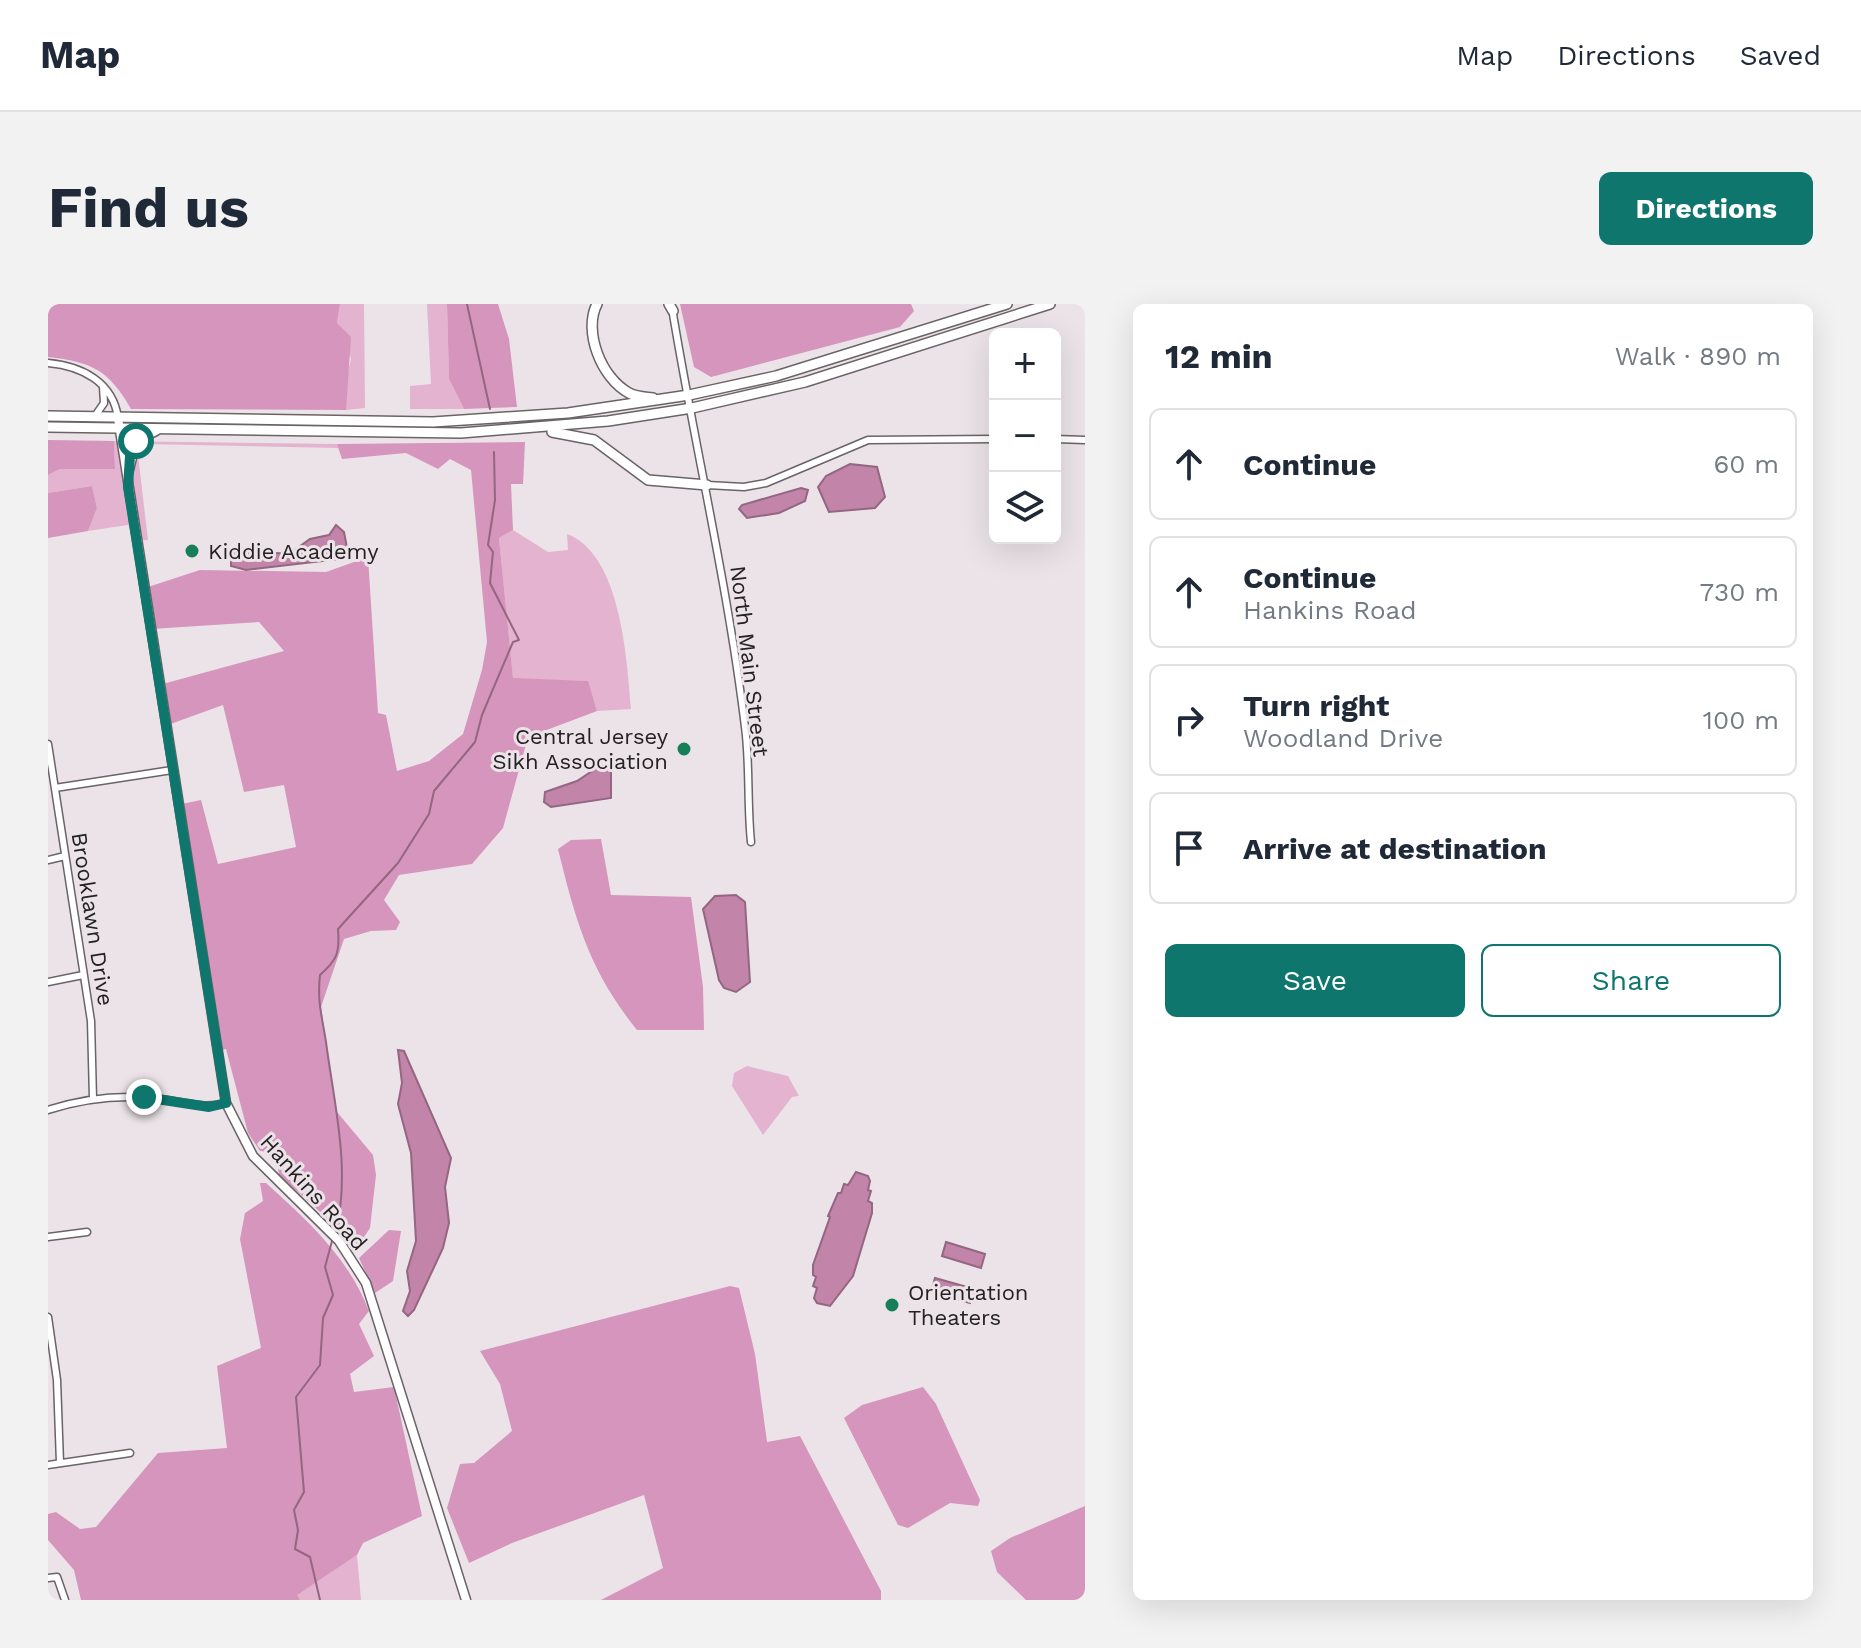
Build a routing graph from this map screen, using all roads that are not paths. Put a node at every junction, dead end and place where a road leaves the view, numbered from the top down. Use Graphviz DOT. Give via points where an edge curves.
graph roads {
  1 [pos="597,304"];
  2 [pos="1007,304"];
  3 [pos="1050,304"];
  4 [pos="671,306"];
  5 [pos="48,363"];
  6 [pos="102,383"];
  7 [pos="689,395"];
  8 [pos="665,399"];
  9 [pos="692,408"];
  10 [pos="48,416"];
  11 [pos="93,418"];
  12 [pos="118,423"];
  13 [pos="48,427"];
  14 [pos="162,430"];
  15 [pos="524,430"];
  16 [pos="989,439"];
  17 [pos="1061,439"];
  18 [pos="1085,440"];
  19 [pos="707,485"];
  20 [pos="128,487"];
  21 [pos="48,744"];
  22 [pos="172,770"];
  23 [pos="55,788"];
  24 [pos="751,842"];
  25 [pos="65,856"];
  26 [pos="48,860"];
  27 [pos="83,975"];
  28 [pos="48,982"];
  29 [pos="93,1099"];
  30 [pos="226,1103"];
  31 [pos="48,1110"];
  32 [pos="87,1232"];
  33 [pos="48,1237"];
  34 [pos="48,1317"];
  35 [pos="51,1351"];
  36 [pos="130,1453"];
  37 [pos="60,1463"];
  38 [pos="48,1465"];
  39 [pos="48,1578"];
  40 [pos="65,1600"];
  41 [pos="466,1600"];
  1 -- 8 [label="highway" via="591,334 612,381 632,395"];
  2 -- 7 [label="highway" via="809,367"];
  3 -- 9 [label="highway" via="830,375"];
  4 -- 7 [label="street, North Main Street"];
  5 -- 6 [label="street" via="69,366"];
  6 -- 11 [label="street" via="104,403"];
  6 -- 12 [label="street"];
  7 -- 8 [label="highway"];
  7 -- 9 [label="street, North Main Street"];
  8 -- 12 [label="highway" via="459,421"];
  9 -- 15 [label="highway"];
  9 -- 19 [label="street, North Main Street"];
  10 -- 11 [label="highway"];
  11 -- 12 [label="highway"];
  12 -- 13 [label="highway"];
  12 -- 14 [label="highway"];
  12 -- 20 [label="main road, Hankins Road"];
  14 -- 15 [label="highway"];
  14 -- 20 [label="main road" via="145,434 132,446"];
  15 -- 19 [label="highway" via="589,438 648,480"];
  16 -- 19 [label="street" via="868,440 766,483"];
  17 -- 18 [label="street"];
  19 -- 24 [label="street, North Main Street" via="746,730"];
  20 -- 22 [label="main road, Hankins Road"];
  21 -- 23 [label="street, Brooklawn Drive"];
  22 -- 23 [label="street"];
  22 -- 30 [label="main road, Hankins Road"];
  23 -- 25 [label="street, Brooklawn Drive"];
  25 -- 26 [label="street"];
  25 -- 27 [label="street, Brooklawn Drive"];
  27 -- 28 [label="street"];
  27 -- 29 [label="street, Brooklawn Drive" via="93,1046"];
  29 -- 30 [label="street" via="150,1098 209,1107"];
  29 -- 31 [label="street"];
  30 -- 41 [label="main road, Hankins Road" via="253,1156 339,1241 366,1283"];
  32 -- 33 [label="street"];
  34 -- 35 [label="street"];
  35 -- 37 [label="street"];
  36 -- 37 [label="street"];
  37 -- 38 [label="street"];
  39 -- 40 [label="street" via="57,1577"];
}
